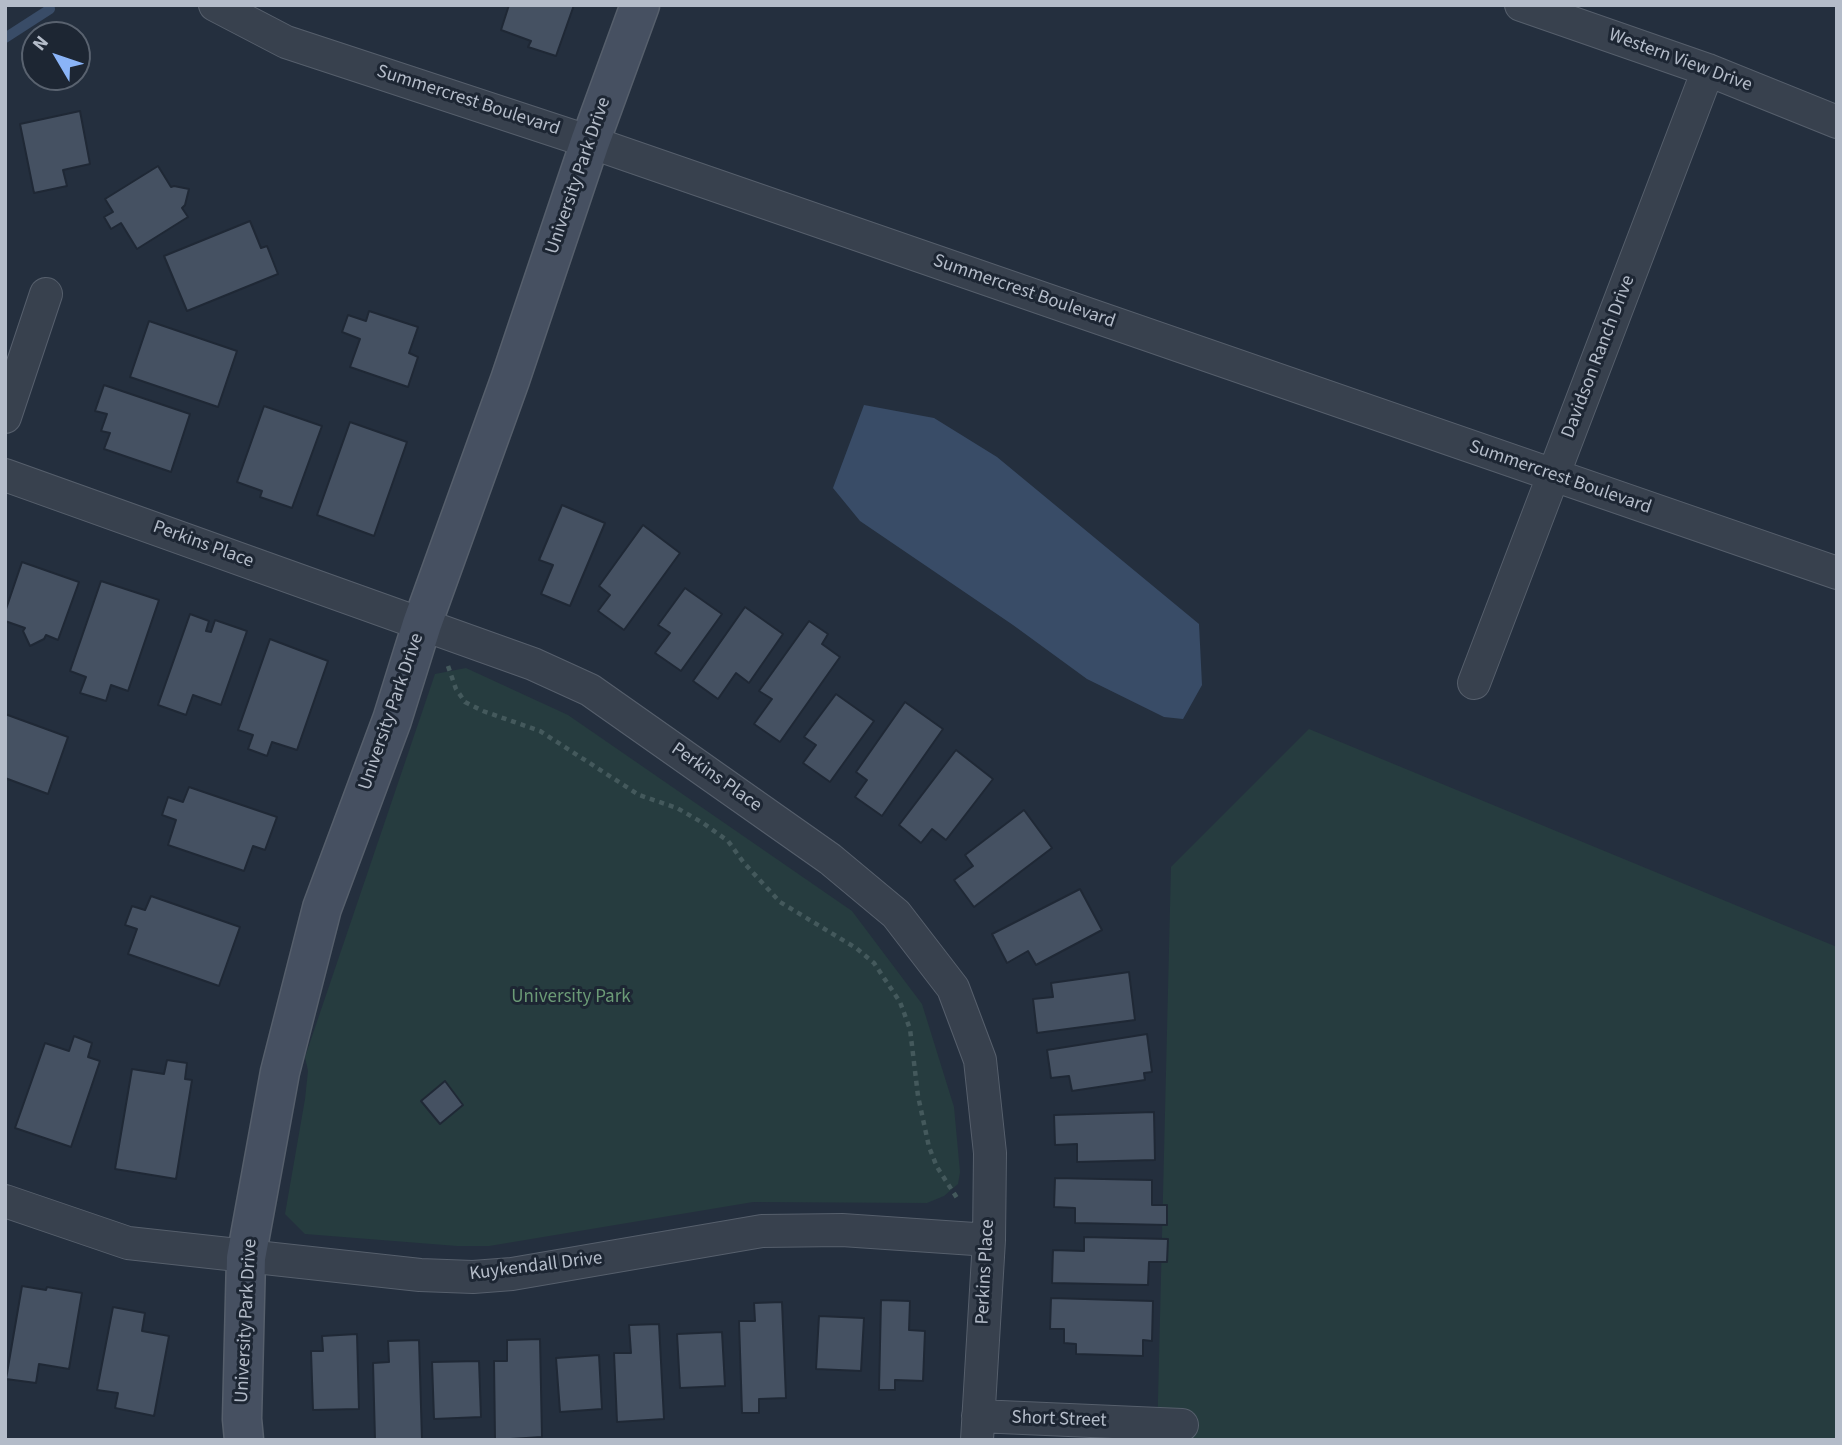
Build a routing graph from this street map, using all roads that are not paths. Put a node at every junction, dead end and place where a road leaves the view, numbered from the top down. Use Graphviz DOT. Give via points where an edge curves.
graph roads {
  1 [pos="215,5"];
  2 [pos="640,5"];
  3 [pos="1521,5"];
  4 [pos="1708,71"];
  5 [pos="1837,122"];
  6 [pos="590,142"];
  7 [pos="46,294"];
  8 [pos="5,417"];
  9 [pos="5,475"];
  10 [pos="1553,475"];
  11 [pos="1837,573"];
  12 [pos="422,624"];
  13 [pos="1474,683"];
  14 [pos="5,1201"];
  15 [pos="989,1240"];
  16 [pos="246,1258"];
  17 [pos="1181,1424"];
  18 [pos="978,1428"];
  19 [pos="244,1440"];
  1 -- 6 [label="street, Summercrest Boulevard" via="286,41"];
  2 -- 6 [label="street, University Park Drive"];
  3 -- 4 [label="street, Western View Drive"];
  4 -- 5 [label="street, Western View Drive"];
  4 -- 10 [label="street, Davidson Ranch Drive"];
  6 -- 10 [label="street, Summercrest Boulevard"];
  6 -- 12 [label="street, University Park Drive"];
  7 -- 8 [label="street"];
  9 -- 12 [label="street, Perkins Place"];
  10 -- 11 [label="street, Summercrest Boulevard"];
  10 -- 13 [label="street, Davidson Ranch Drive"];
  12 -- 15 [label="street, Perkins Place" via="590,690 830,859 896,914 953,988 980,1060 990,1153"];
  12 -- 16 [label="street, University Park Drive" via="392,720 322,908 280,1072"];
  14 -- 16 [label="street, Kuykendall Drive" via="128,1243"];
  15 -- 16 [label="street, Kuykendall Drive" via="842,1230 762,1231 473,1277"];
  15 -- 18 [label="street, Perkins Place"];
  16 -- 19 [label="street, University Park Drive"];
  17 -- 18 [label="street, Short Street"];
}
